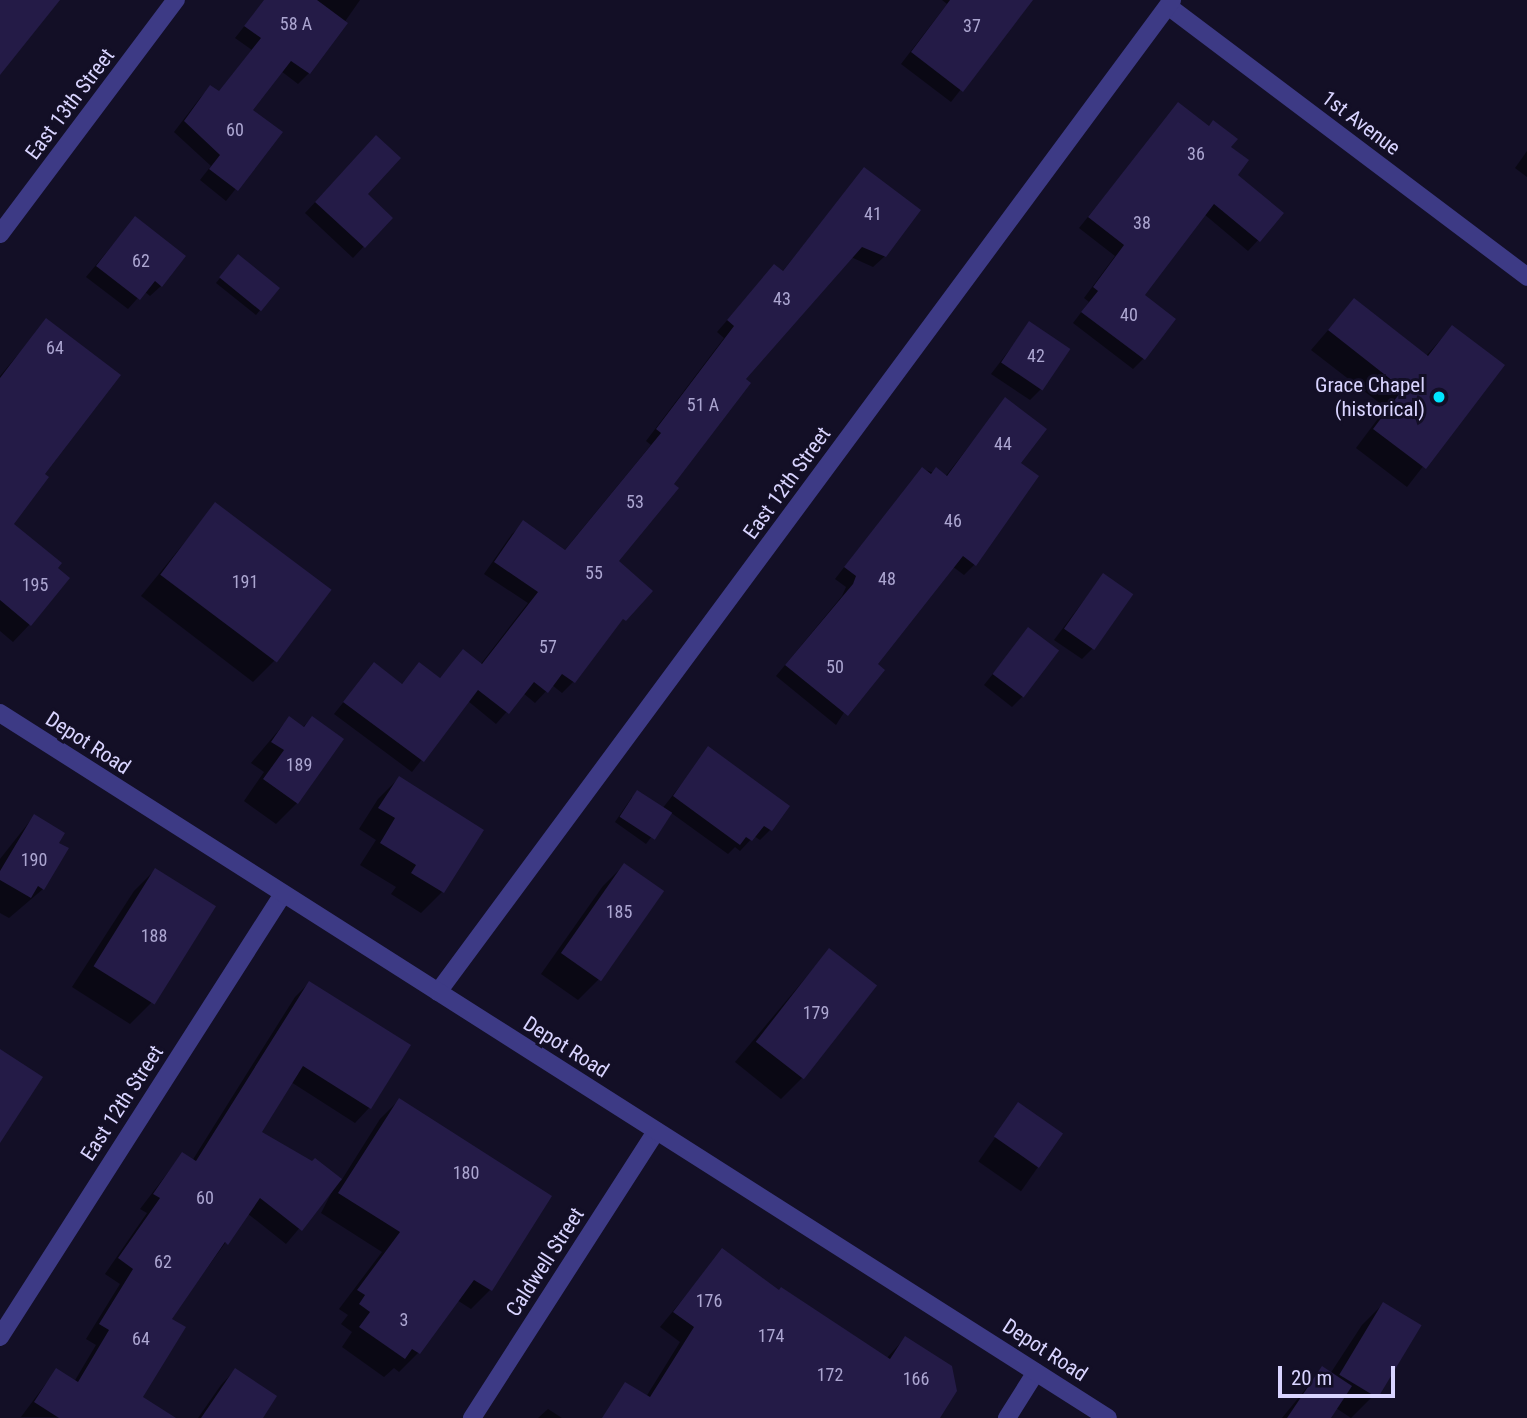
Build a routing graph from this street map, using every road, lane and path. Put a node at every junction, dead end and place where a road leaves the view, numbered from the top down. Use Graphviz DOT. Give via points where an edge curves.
graph roads {
  1 [pos="176,0"];
  2 [pos="1170,3"];
  3 [pos="0,234"];
  4 [pos="1527,277"];
  5 [pos="0,713"];
  6 [pos="283,894"];
  7 [pos="438,992"];
  8 [pos="656,1131"];
  9 [pos="0,1337"];
  10 [pos="1036,1372"];
  11 [pos="472,1418"];
  12 [pos="1007,1418"];
  13 [pos="1108,1418"];
  1 -- 3 [label="street, East 13th Street"];
  2 -- 4 [label="street, 1st Avenue"];
  2 -- 7 [label="street, East 12th Street"];
  5 -- 6 [label="street, Depot Road"];
  6 -- 7 [label="street, Depot Road"];
  6 -- 9 [label="street, East 12th Street"];
  7 -- 8 [label="street, Depot Road"];
  8 -- 10 [label="street, Depot Road"];
  8 -- 11 [label="street, Caldwell Street"];
  10 -- 12 [label="street"];
  10 -- 13 [label="street, Depot Road"];
}
